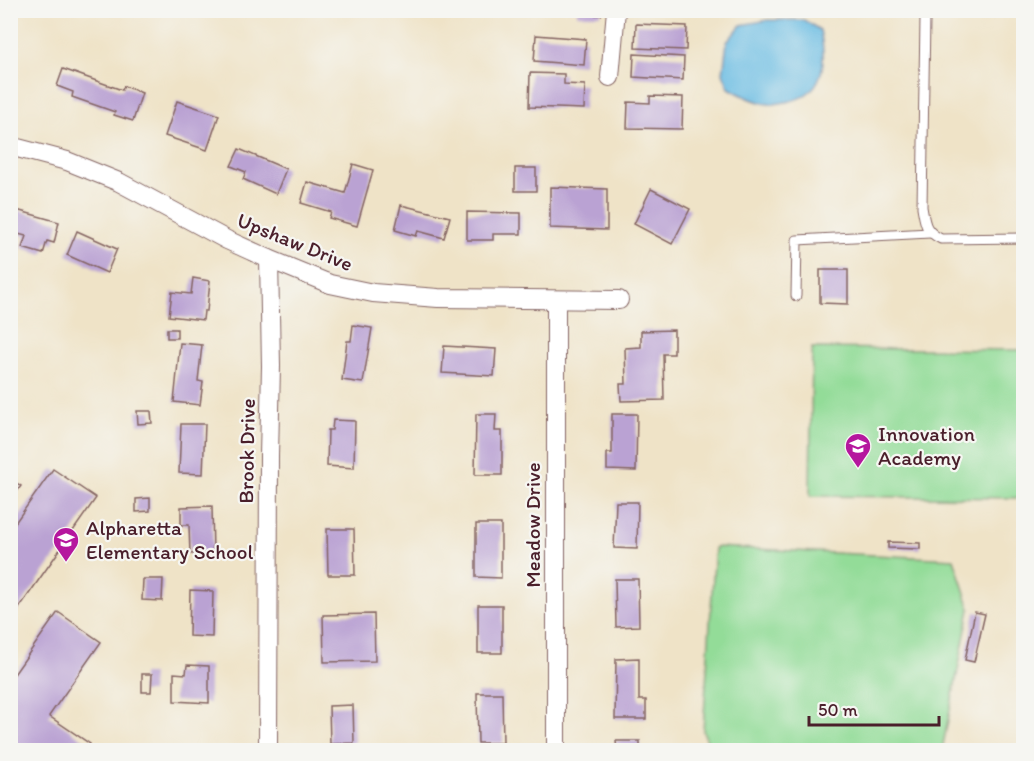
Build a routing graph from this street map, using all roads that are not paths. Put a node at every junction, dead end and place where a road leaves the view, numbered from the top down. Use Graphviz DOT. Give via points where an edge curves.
graph roads {
  1 [pos="616,10"];
  2 [pos="928,10"];
  3 [pos="610,77"];
  4 [pos="10,147"];
  5 [pos="930,233"];
  6 [pos="1023,238"];
  7 [pos="269,259"];
  8 [pos="796,296"];
  9 [pos="556,300"];
  10 [pos="619,300"];
  11 [pos="268,750"];
  12 [pos="556,750"];
  1 -- 3 [label="street"];
  2 -- 5 [label="lane" via="922,207"];
  4 -- 7 [label="street, Upshaw Drive" via="67,161 119,182"];
  5 -- 6 [label="lane" via="941,239"];
  5 -- 8 [label="lane" via="797,240"];
  7 -- 9 [label="street, Upshaw Drive" via="330,284 373,293"];
  7 -- 11 [label="street, Brook Drive"];
  9 -- 10 [label="street, Upshaw Drive"];
  9 -- 12 [label="street, Meadow Drive"];
}
